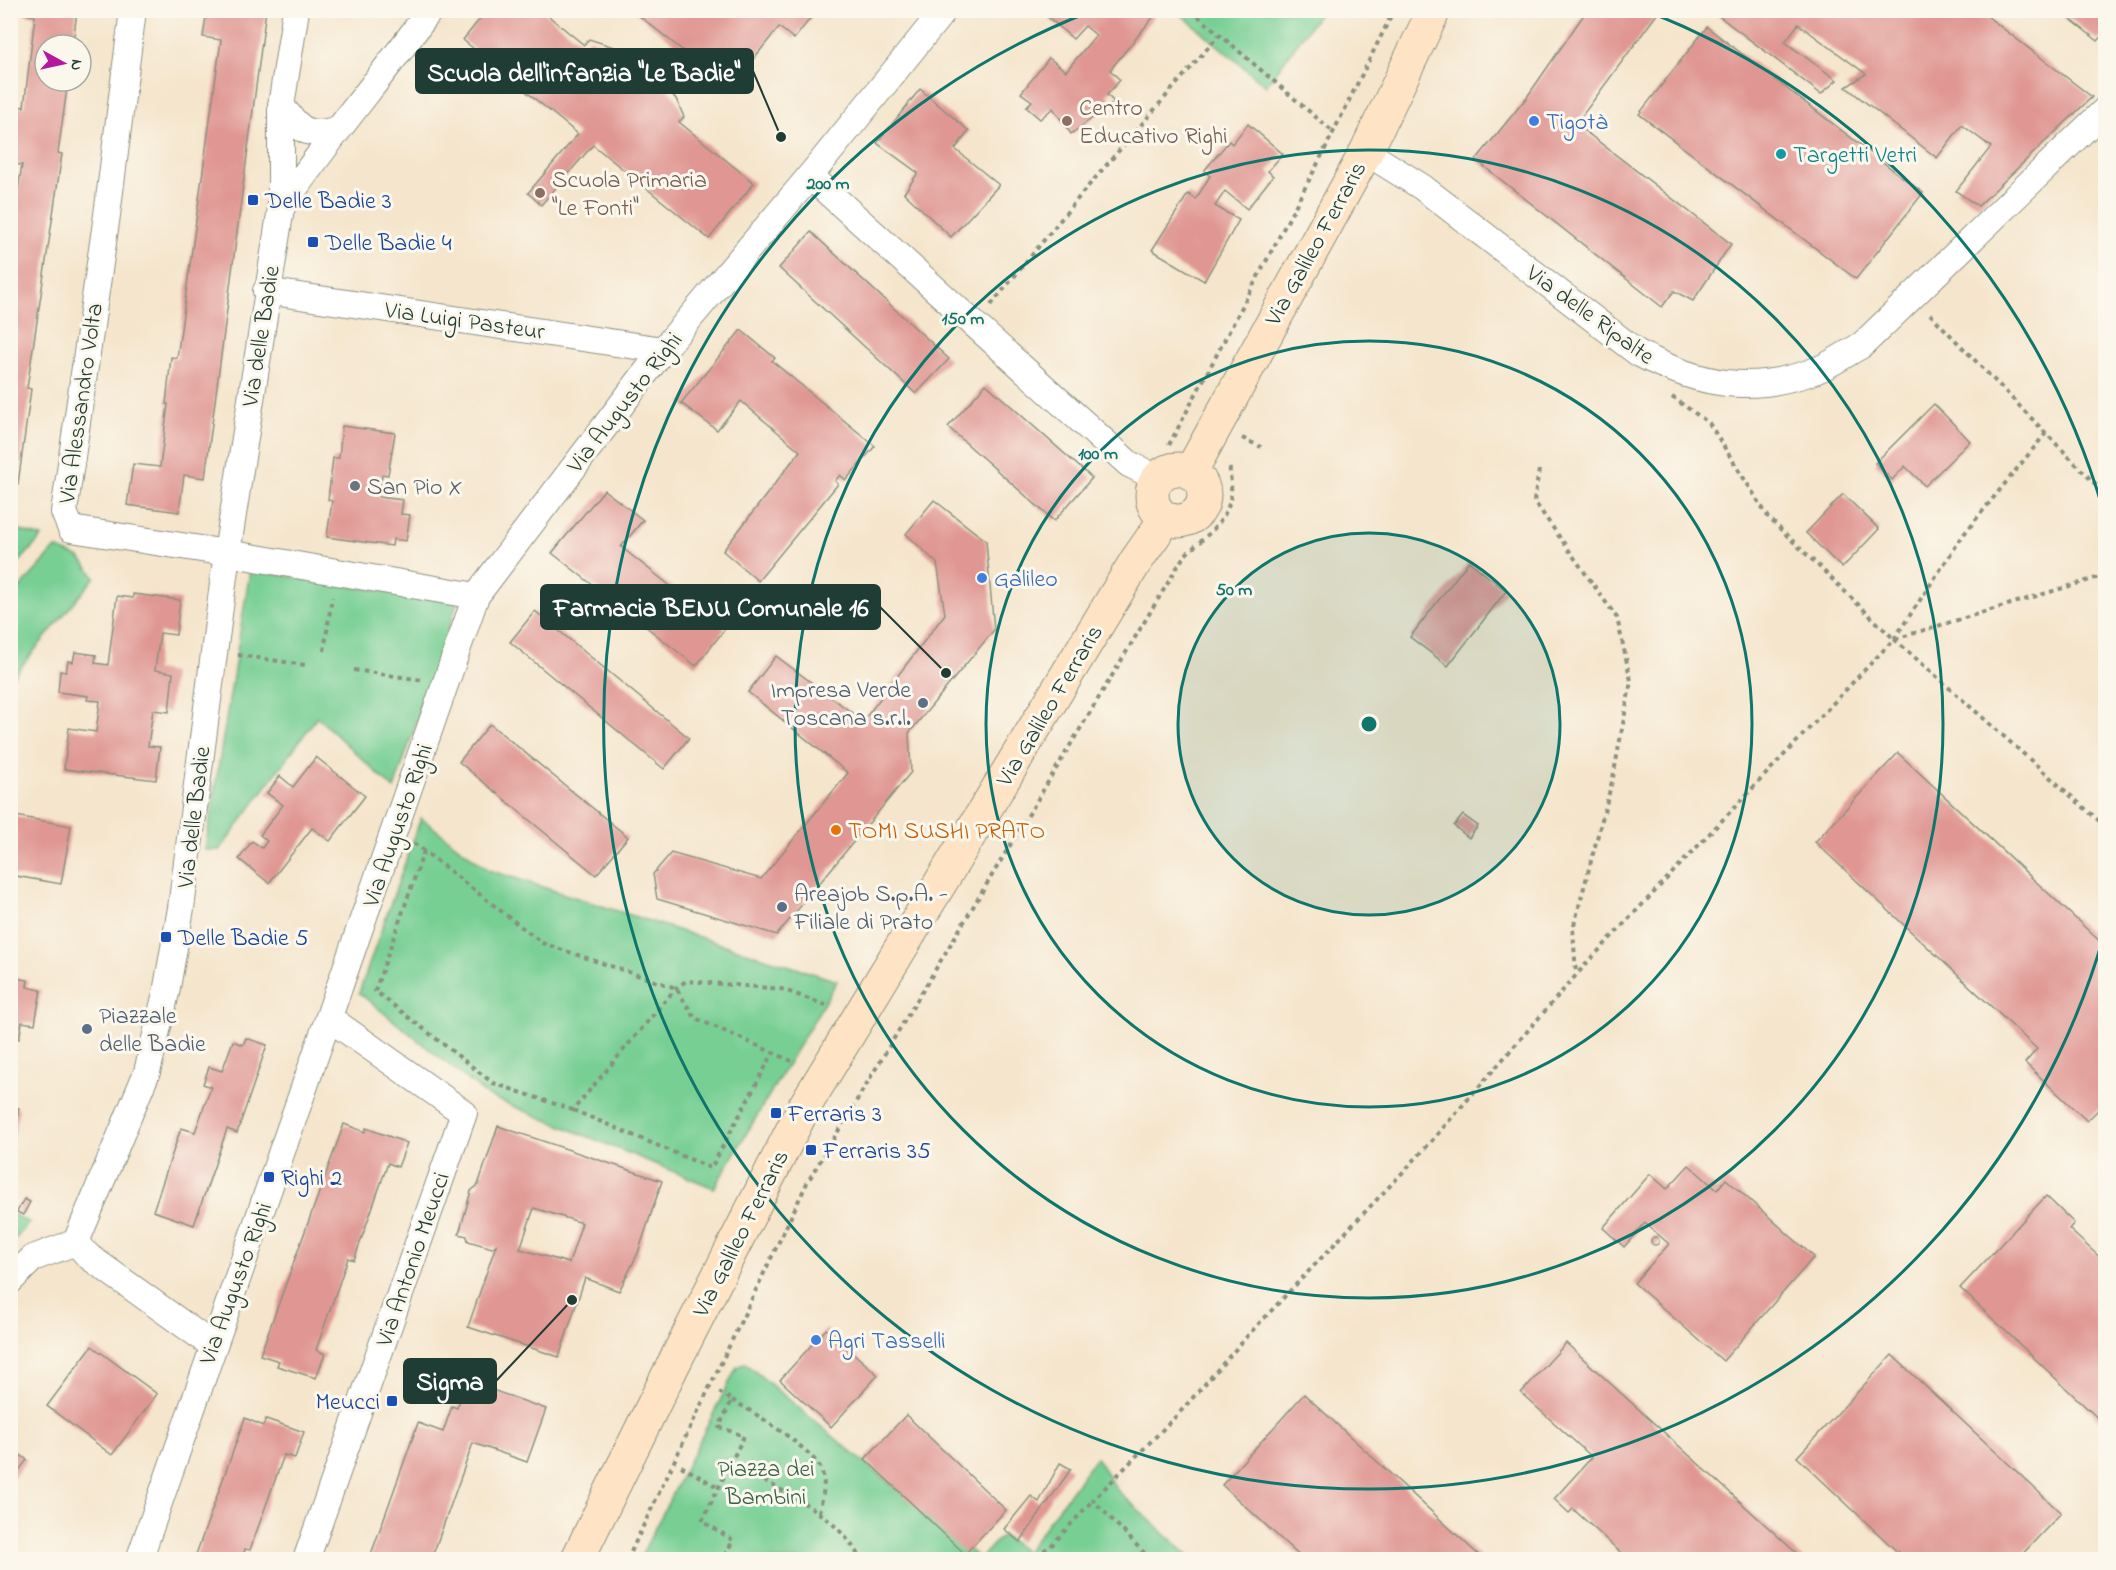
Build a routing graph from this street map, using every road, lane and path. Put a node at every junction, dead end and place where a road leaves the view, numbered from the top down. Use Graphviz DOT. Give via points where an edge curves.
graph roads {
  1 [pos="133,10"];
  2 [pos="296,10"];
  3 [pos="414,10"];
  4 [pos="430,10"];
  5 [pos="944,10"];
  6 [pos="1394,10"];
  7 [pos="1434,10"];
  8 [pos="1195,12"];
  9 [pos="1219,35"];
  10 [pos="405,45"];
  11 [pos="281,106"];
  12 [pos="2106,109"];
  13 [pos="338,129"];
  14 [pos="1332,131"];
  15 [pos="1366,152"];
  16 [pos="810,176"];
  17 [pos="281,208"];
  18 [pos="266,291"];
  19 [pos="1923,307"];
  20 [pos="985,312"];
  21 [pos="663,350"];
  22 [pos="1664,392"];
  23 [pos="1247,427"];
  24 [pos="2046,433"];
  25 [pos="1169,444"];
  26 [pos="1237,446"];
  27 [pos="1234,455"];
  28 [pos="1539,470"];
  29 [pos="1190,473"];
  30 [pos="1159,478"];
  31 [pos="2106,495"];
  32 [pos="1166,518"];
  33 [pos="227,553"];
  34 [pos="2106,575"];
  35 [pos="333,596"];
  36 [pos="476,596"];
  37 [pos="1894,639"];
  38 [pos="324,651"];
  39 [pos="237,654"];
  40 [pos="305,665"];
  41 [pos="354,670"];
  42 [pos="446,684"];
  43 [pos="2106,826"];
  44 [pos="396,827"];
  45 [pos="424,851"];
  46 [pos="1576,975"];
  47 [pos="676,988"];
  48 [pos="826,1005"];
  49 [pos="329,1018"];
  50 [pos="773,1053"];
  51 [pos="795,1062"];
  52 [pos="573,1110"];
  53 [pos="76,1242"];
  54 [pos="10,1281"];
  55 [pos="212,1345"];
  56 [pos="719,1392"];
  57 [pos="732,1400"];
  58 [pos="732,1464"];
  59 [pos="681,1466"];
  60 [pos="719,1488"];
  61 [pos="1093,1500"];
  62 [pos="819,1512"];
  63 [pos="139,1560"];
  64 [pos="306,1560"];
  65 [pos="577,1560"];
  66 [pos="627,1560"];
  67 [pos="723,1560"];
  68 [pos="861,1560"];
  69 [pos="1028,1560"];
  70 [pos="1151,1560"];
  1 -- 33 [label="street, Via Alessandro Volta" via="64,512 71,530"];
  2 -- 11 [label="street, Via delle Badie"];
  3 -- 10 [label="street, Via delle Badie"];
  4 -- 10 [label="street, Via delle Badie"];
  5 -- 16 [label="street, Via Augusto Righi"];
  6 -- 14 [label="path"];
  7 -- 15 [label="street, Via Galileo Ferraris"];
  8 -- 9 [label="path"];
  9 -- 14 [label="path"];
  9 -- 20 [label="path"];
  10 -- 13 [label="street, Via delle Badie"];
  11 -- 13 [label="street" via="300,130"];
  11 -- 17 [label="street, Via delle Badie"];
  12 -- 15 [label="street, Via delle Ripalte" via="1862,345 1818,370 1772,382 1722,384 1676,372 1638,353 1422,187"];
  13 -- 17 [label="street, Via delle Badie"];
  14 -- 25 [label="path"];
  15 -- 29 [label="street, Via Galileo Ferraris"];
  16 -- 21 [label="street, Via Augusto Righi"];
  16 -- 30 [label="street" via="1129,464"];
  17 -- 18 [label="street, Via delle Badie"];
  18 -- 21 [label="street, Via Luigi Pasteur"];
  18 -- 33 [label="street, Via delle Badie"];
  19 -- 24 [label="path"];
  21 -- 36 [label="street, Via Augusto Righi"];
  22 -- 37 [label="path" via="1709,423 1768,518"];
  23 -- 26 [label="path"];
  24 -- 31 [label="path"];
  24 -- 37 [label="path" via="1964,534"];
  27 -- 66 [label="path" via="1230,463 1229,503 1222,519 1209,536 1184,556 807,1183"];
  28 -- 46 [label="path" via="1534,501 1617,618 1631,681 1613,778 1573,929"];
  29 -- 30 [label="street" via="1174,470"];
  29 -- 32 [label="street" via="1203,488 1200,509 1188,520"];
  30 -- 32 [label="street" via="1152,499"];
  32 -- 65 [label="street, Via Galileo Ferraris" via="1136,561 803,1109"];
  33 -- 36 [label="street, Via Alessandro Volta"];
  33 -- 53 [label="street, Via delle Badie" via="166,993 147,1072"];
  34 -- 37 [label="path"];
  35 -- 38 [label="path"];
  36 -- 42 [label="street, Via Augusto Righi"];
  37 -- 43 [label="path"];
  37 -- 46 [label="path"];
  39 -- 40 [label="path"];
  41 -- 42 [label="path"];
  42 -- 44 [label="street, Via Augusto Righi"];
  44 -- 45 [label="path"];
  44 -- 49 [label="street, Via Augusto Righi"];
  45 -- 47 [label="path" via="542,943"];
  45 -- 52 [label="path" via="375,991 493,1083"];
  46 -- 61 [label="path" via="1422,1152"];
  47 -- 48 [label="path" via="687,981 781,989"];
  47 -- 50 [label="path" via="695,1018"];
  47 -- 52 [label="path"];
  49 -- 55 [label="street, Via Augusto Righi"];
  49 -- 64 [label="street, Via Antonio Meucci" via="464,1113"];
  50 -- 51 [label="path"];
  50 -- 52 [label="path" via="711,1168"];
  53 -- 54 [label="street" via="33,1258"];
  53 -- 55 [label="street" via="88,1256"];
  55 -- 63 [label="street, Via Augusto Righi"];
  56 -- 57 [label="path"];
  57 -- 58 [label="path" via="719,1427 744,1436"];
  57 -- 62 [label="path" via="769,1421 821,1468 824,1484"];
  58 -- 60 [label="path"];
  58 -- 62 [label="path"];
  59 -- 60 [label="path"];
  60 -- 67 [label="path" via="702,1521 733,1540"];
  61 -- 69 [label="path" via="1051,1546"];
  61 -- 70 [label="path"];
  62 -- 68 [label="path" via="844,1533"];
}
